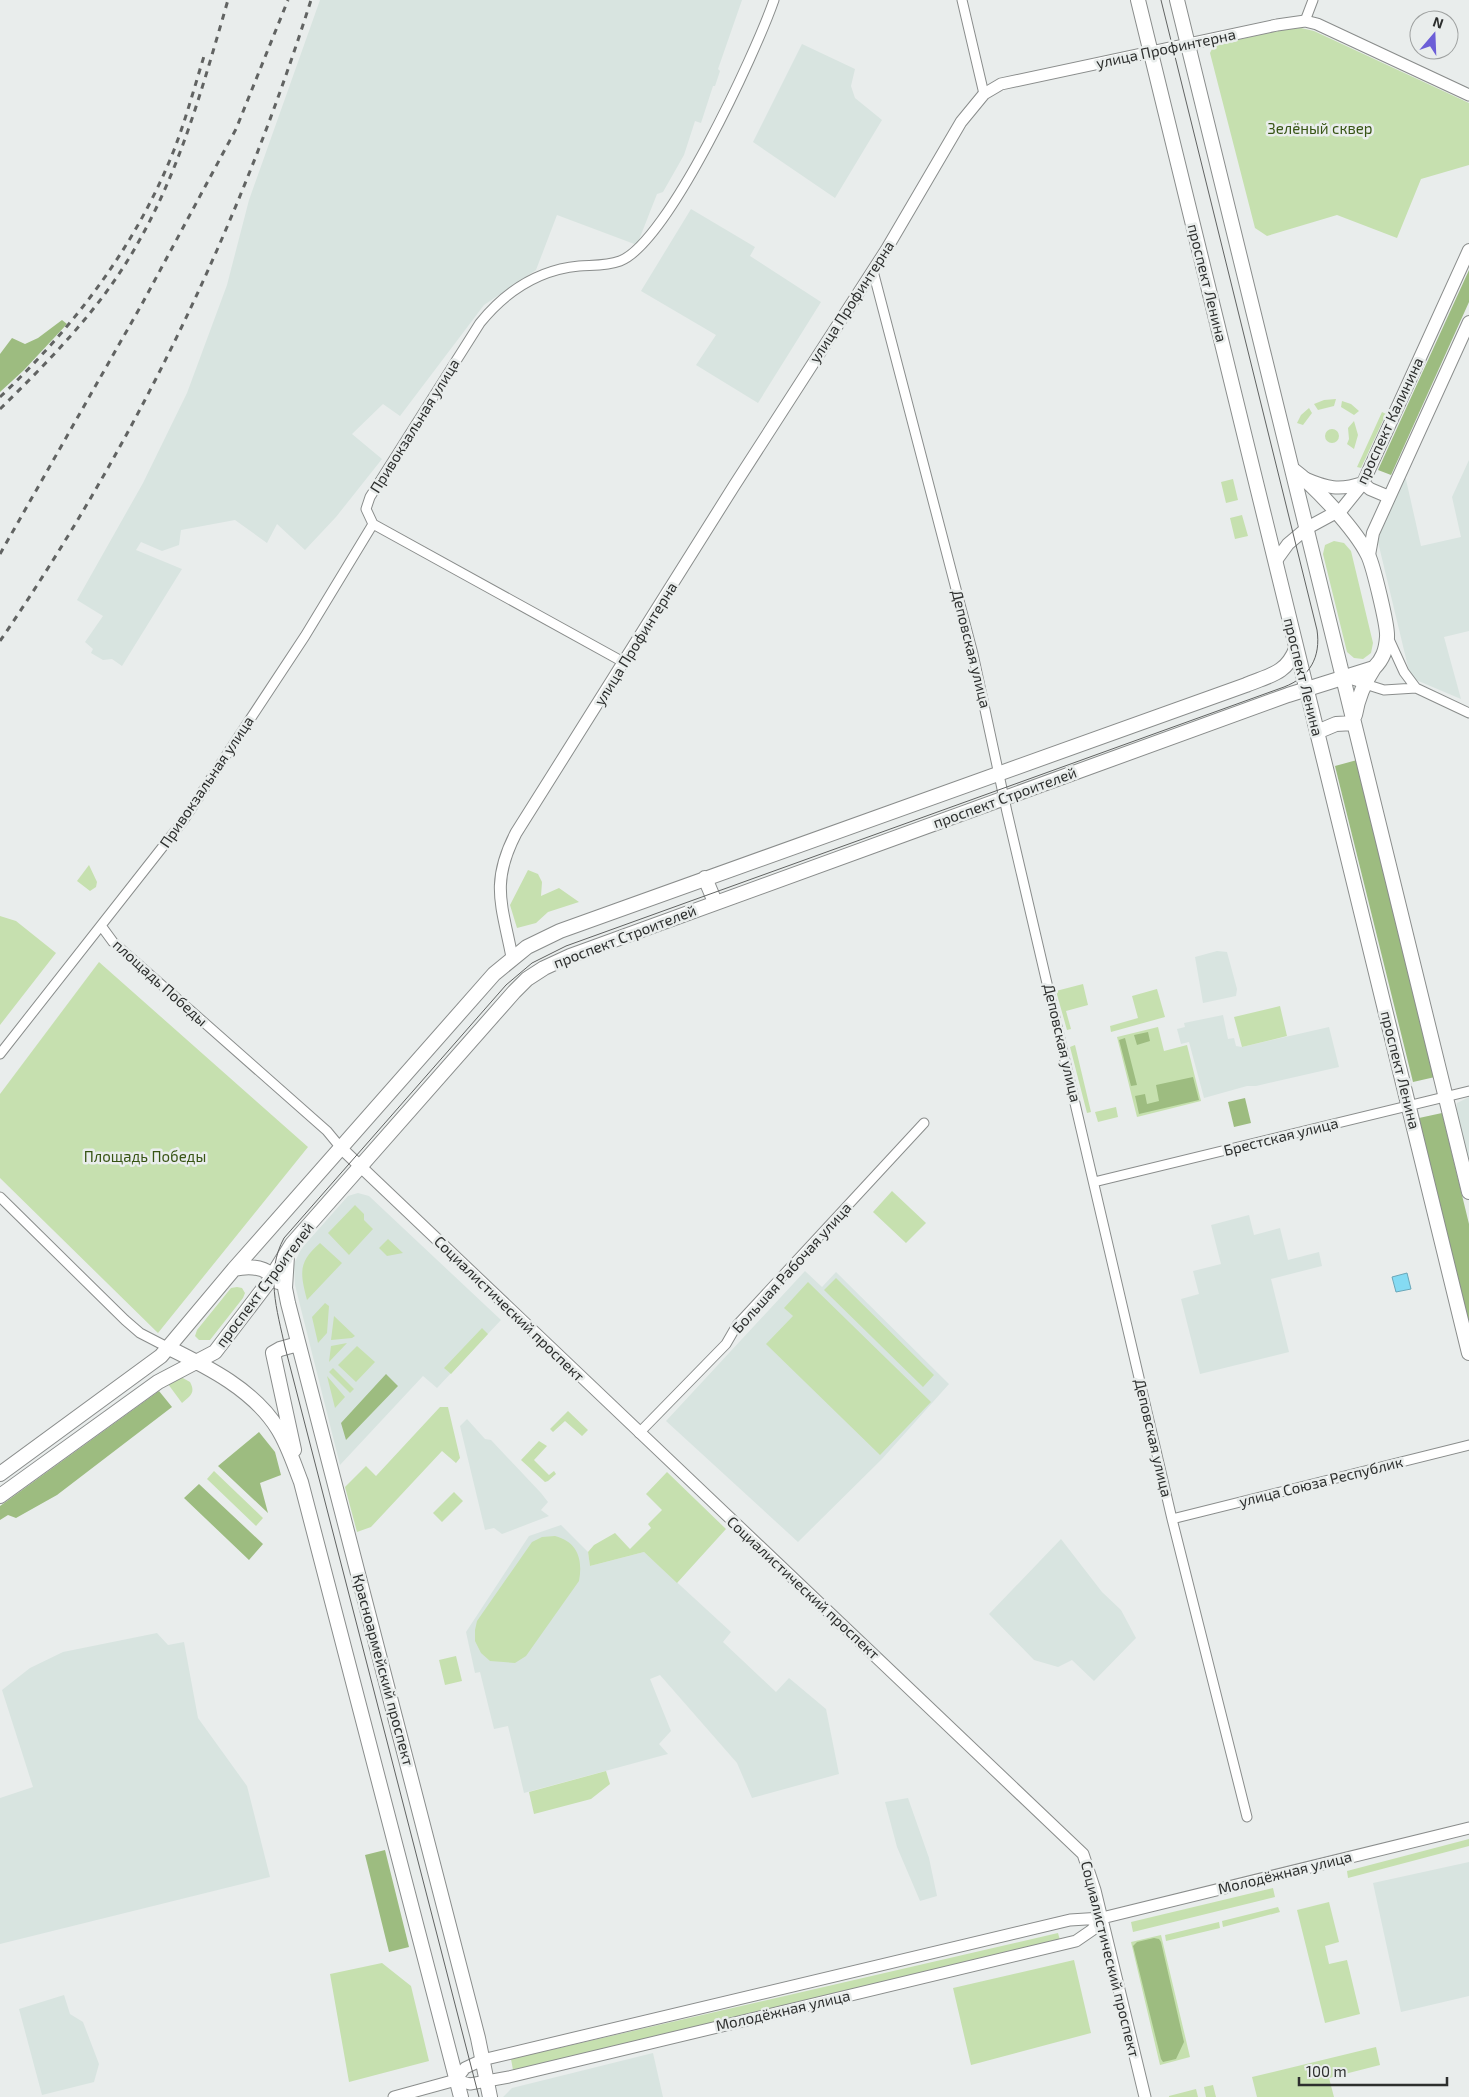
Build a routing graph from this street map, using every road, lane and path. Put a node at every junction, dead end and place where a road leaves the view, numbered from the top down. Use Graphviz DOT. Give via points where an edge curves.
graph roads {
  1 [pos="774,0"];
  2 [pos="962,0"];
  3 [pos="1138,0"];
  4 [pos="1177,0"];
  5 [pos="1313,0"];
  6 [pos="1305,21"];
  7 [pos="1188,44"];
  8 [pos="1150,53"];
  9 [pos="984,94"];
  10 [pos="1469,95"];
  11 [pos="1469,250"];
  12 [pos="873,271"];
  13 [pos="1469,322"];
  14 [pos="1292,469"];
  15 [pos="1304,478"];
  16 [pos="1363,483"];
  17 [pos="1389,497"];
  18 [pos="1336,513"];
  19 [pos="373,524"];
  20 [pos="1307,528"];
  21 [pos="1369,556"];
  22 [pos="1275,562"];
  23 [pos="1388,635"];
  24 [pos="1296,649"];
  25 [pos="624,663"];
  26 [pos="1374,668"];
  27 [pos="1343,677"];
  28 [pos="1363,685"];
  29 [pos="1416,688"];
  30 [pos="1306,690"];
  31 [pos="1469,713"];
  32 [pos="1354,723"];
  33 [pos="1317,732"];
  34 [pos="999,772"];
  35 [pos="1004,798"];
  36 [pos="705,878"];
  37 [pos="715,902"];
  38 [pos="102,927"];
  39 [pos="512,956"];
  40 [pos="0,1054"];
  41 [pos="1469,1091"];
  42 [pos="1446,1096"];
  43 [pos="1408,1106"];
  44 [pos="924,1123"];
  45 [pos="341,1148"];
  46 [pos="360,1167"];
  47 [pos="1094,1182"];
  48 [pos="1469,1192"];
  49 [pos="0,1197"];
  50 [pos="292,1244"];
  51 [pos="234,1269"];
  52 [pos="273,1274"];
  53 [pos="288,1303"];
  54 [pos="298,1344"];
  55 [pos="169,1348"];
  56 [pos="1469,1353"];
  57 [pos="198,1362"];
  58 [pos="639,1433"];
  59 [pos="1469,1445"];
  60 [pos="0,1474"];
  61 [pos="300,1482"];
  62 [pos="0,1496"];
  63 [pos="1172,1519"];
  64 [pos="1247,1817"];
  65 [pos="1469,1828"];
  66 [pos="1102,1918"];
  67 [pos="482,2060"];
  68 [pos="456,2080"];
  69 [pos="487,2082"];
  70 [pos="394,2097"];
  71 [pos="461,2097"];
  72 [pos="490,2097"];
  73 [pos="1145,2097"];
  1 -- 19 [label="street, Привокзальная улица" via="745,70 703,153 643,245 620,262 554,270 523,284 493,307 370,497 366,509"];
  2 -- 9 [label="street"];
  3 -- 8 [label="main road, проспект Ленина"];
  4 -- 7 [label="main road"];
  5 -- 6 [label="street"];
  6 -- 7 [label="street, улица Профинтерна"];
  6 -- 10 [label="street, улица Профинтерна"];
  7 -- 8 [label="street, улица Профинтерна"];
  7 -- 14 [label="main road"];
  8 -- 9 [label="street, улица Профинтерна" via="1001,84"];
  8 -- 22 [label="main road, проспект Ленина"];
  9 -- 12 [label="street, улица Профинтерна" via="961,122"];
  11 -- 16 [label="main road, проспект Калинина"];
  12 -- 25 [label="street, улица Профинтерна"];
  12 -- 34 [label="street, Деповская улица" via="964,616"];
  13 -- 17 [label="main road, проспект Калинина"];
  14 -- 15 [label="main road"];
  14 -- 20 [label="main road"];
  15 -- 16 [label="main road" via="1330,488 1346,489"];
  15 -- 18 [label="main road"];
  16 -- 17 [label="main road"];
  16 -- 18 [label="main road, проспект Калинина"];
  17 -- 21 [label="main road, проспект Калинина" via="1373,533"];
  18 -- 20 [label="main road, проспект Калинина"];
  18 -- 21 [label="main road"];
  19 -- 25 [label="street"];
  19 -- 38 [label="street, Привокзальная улица" via="210,782"];
  20 -- 22 [label="main road, проспект Калинина" via="1288,544"];
  20 -- 27 [label="main road"];
  21 -- 23 [label="main road"];
  22 -- 24 [label="main road, проспект Ленина"];
  23 -- 26 [label="main road" via="1382,660"];
  23 -- 29 [label="street" via="1404,672"];
  24 -- 30 [label="main road, проспект Ленина"];
  24 -- 34 [label="main road, проспект Строителей" via="1293,659 1279,671"];
  25 -- 39 [label="street, улица Профинтерна" via="507,852 502,866 500,893"];
  26 -- 27 [label="main road, проспект Строителей"];
  26 -- 28 [label="main road"];
  27 -- 28 [label="street"];
  27 -- 30 [label="main road, проспект Строителей"];
  27 -- 32 [label="main road"];
  28 -- 29 [label="street" via="1384,690"];
  28 -- 32 [label="main road"];
  29 -- 31 [label="street"];
  30 -- 33 [label="main road, проспект Ленина"];
  30 -- 35 [label="main road, проспект Строителей"];
  32 -- 33 [label="main road" via="1336,724"];
  32 -- 42 [label="main road"];
  33 -- 43 [label="main road, проспект Ленина"];
  34 -- 35 [label="street, Деповская улица"];
  34 -- 36 [label="main road, проспект Строителей"];
  35 -- 37 [label="main road, проспект Строителей"];
  35 -- 47 [label="street, Деповская улица"];
  36 -- 37 [label="main road"];
  36 -- 39 [label="main road, проспект Строителей" via="560,931"];
  37 -- 46 [label="main road, проспект Строителей" via="565,958 527,979"];
  38 -- 40 [label="street, площадь Победы"];
  38 -- 45 [label="street, площадь Победы" via="114,942"];
  39 -- 45 [label="main road, проспект Строителей"];
  41 -- 42 [label="street, Брестская улица"];
  42 -- 43 [label="street, Брестская улица"];
  42 -- 48 [label="main road"];
  43 -- 47 [label="street, Брестская улица"];
  43 -- 56 [label="main road, проспект Ленина"];
  44 -- 58 [label="street, Большая Рабочая улица" via="737,1325 726,1344"];
  45 -- 46 [label="street, Социалистический проспект"];
  45 -- 51 [label="main road, проспект Строителей"];
  46 -- 50 [label="main road, проспект Строителей"];
  46 -- 58 [label="street, Социалистический проспект"];
  47 -- 63 [label="street, Деповская улица"];
  49 -- 55 [label="street" via="125,1320 140,1333"];
  50 -- 52 [label="main road, проспект Строителей"];
  50 -- 53 [label="main road, Красноармейский проспект" via="285,1270"];
  51 -- 52 [label="main road" via="245,1266"];
  51 -- 55 [label="main road, проспект Строителей"];
  52 -- 53 [label="main road"];
  52 -- 57 [label="main road, проспект Строителей" via="215,1352"];
  53 -- 54 [label="main road, Красноармейский проспект"];
  54 -- 61 [label="main road" via="276,1350 273,1360"];
  54 -- 67 [label="main road, Красноармейский проспект"];
  55 -- 57 [label="main road"];
  55 -- 60 [label="main road, проспект Строителей" via="147,1368"];
  57 -- 61 [label="main road" via="245,1394 272,1422 290,1452"];
  57 -- 62 [label="main road, проспект Строителей" via="158,1382"];
  58 -- 66 [label="street, Социалистический проспект" via="1084,1854"];
  59 -- 63 [label="street, улица Союза Республик"];
  61 -- 68 [label="main road"];
  63 -- 64 [label="street, Деповская улица"];
  65 -- 66 [label="street, Молодёжная улица"];
  66 -- 67 [label="street, Молодёжная улица" via="1070,1920"];
  66 -- 69 [label="street, Молодёжная улица" via="1076,1941"];
  66 -- 73 [label="street, Социалистический проспект"];
  67 -- 68 [label="street, Молодёжная улица" via="465,2068"];
  67 -- 69 [label="main road, Красноармейский проспект"];
  68 -- 69 [label="street, Молодёжная улица" via="470,2084"];
  68 -- 70 [label="street, Молодёжная улица"];
  68 -- 71 [label="main road"];
  69 -- 72 [label="main road, Красноармейский проспект"];
}
